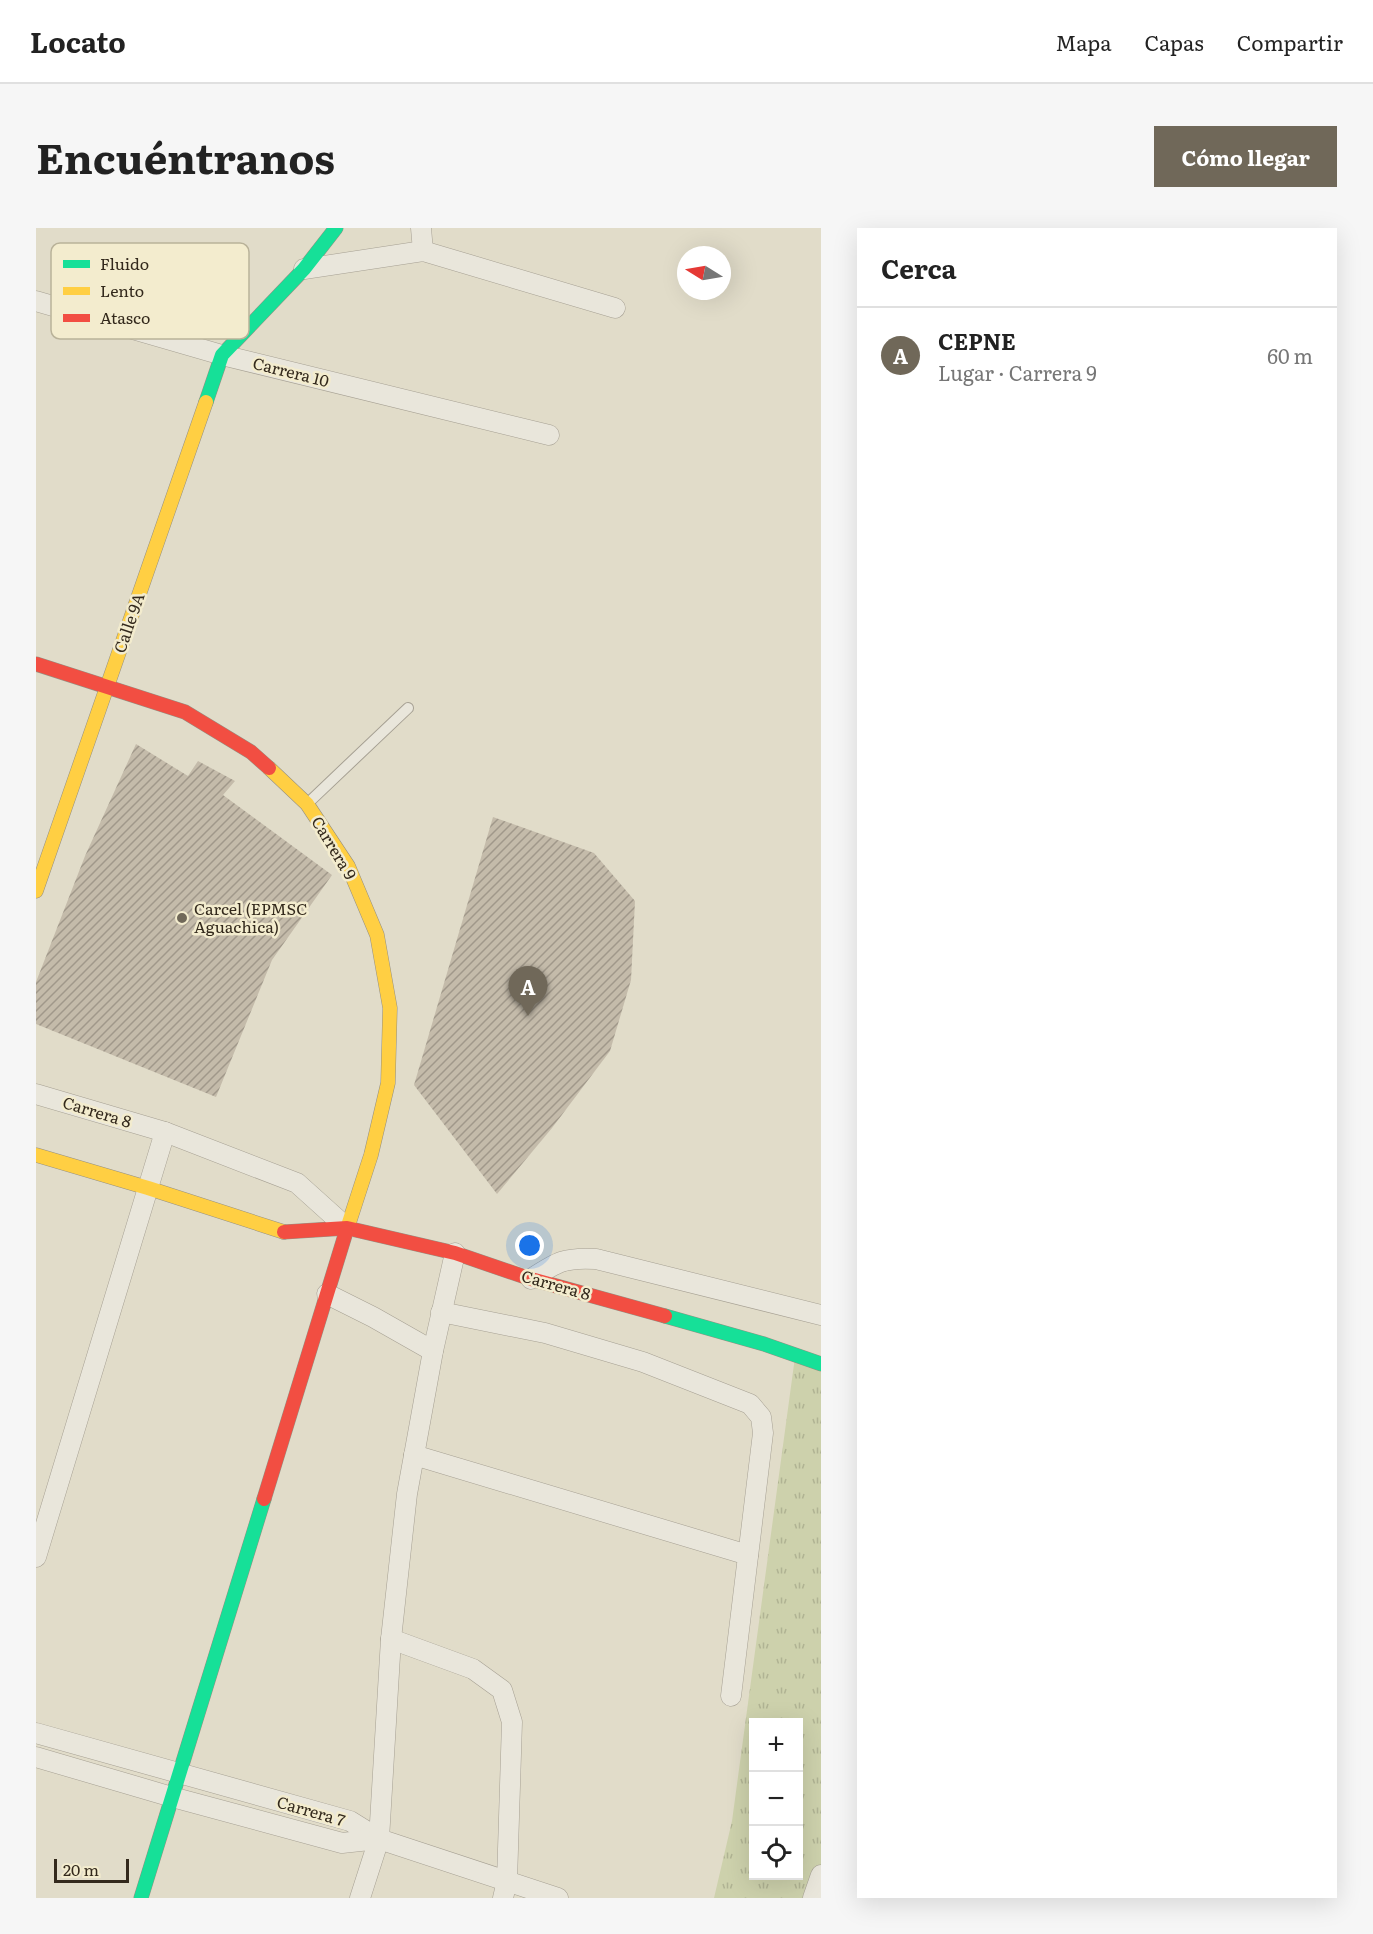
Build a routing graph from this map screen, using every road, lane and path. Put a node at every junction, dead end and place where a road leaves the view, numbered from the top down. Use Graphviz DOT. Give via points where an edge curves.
graph roads {
  1 [pos="336,228"];
  2 [pos="421,228"];
  3 [pos="423,251"];
  4 [pos="304,268"];
  5 [pos="36,301"];
  6 [pos="51,305"];
  7 [pos="615,308"];
  8 [pos="249,326"];
  9 [pos="167,339"];
  10 [pos="237,339"];
  11 [pos="222,355"];
  12 [pos="549,435"];
  13 [pos="36,664"];
  14 [pos="107,687"];
  15 [pos="408,708"];
  16 [pos="307,804"];
  17 [pos="36,891"];
  18 [pos="36,1094"];
  19 [pos="165,1132"];
  20 [pos="36,1155"];
  21 [pos="148,1188"];
  22 [pos="347,1228"];
  23 [pos="455,1253"];
  24 [pos="531,1279"];
  25 [pos="327,1294"];
  26 [pos="441,1312"];
  27 [pos="821,1315"];
  28 [pos="433,1351"];
  29 [pos="821,1364"];
  30 [pos="414,1455"];
  31 [pos="748,1555"];
  32 [pos="36,1557"];
  33 [pos="390,1640"];
  34 [pos="730,1696"];
  35 [pos="36,1733"];
  36 [pos="36,1756"];
  37 [pos="179,1774"];
  38 [pos="172,1797"];
  39 [pos="379,1839"];
  40 [pos="821,1875"];
  41 [pos="505,1889"];
  42 [pos="141,1898"];
  43 [pos="360,1898"];
  44 [pos="558,1898"];
  45 [pos="813,1898"];
  1 -- 4 [label="street"];
  2 -- 3 [label="street"];
  3 -- 4 [label="street"];
  3 -- 7 [label="street"];
  4 -- 8 [label="street"];
  5 -- 6 [label="street, Carrera 10"];
  9 -- 11 [label="street, Carrera 10"];
  10 -- 11 [label="street"];
  11 -- 12 [label="street, Carrera 10"];
  11 -- 14 [label="street, Calle 9A"];
  13 -- 14 [label="street, Carrera 9"];
  14 -- 16 [label="street, Carrera 9" via="185,712 251,752"];
  14 -- 17 [label="street, Calle 9A"];
  15 -- 16 [label="lane"];
  16 -- 22 [label="street, Carrera 9" via="348,866 373,925 390,1008 388,1083 371,1155"];
  18 -- 19 [label="street, Carrera 8"];
  19 -- 21 [label="street"];
  19 -- 22 [label="street, Carrera 8" via="297,1183"];
  20 -- 21 [label="street, Carrera 8"];
  21 -- 22 [label="street, Carrera 8" via="284,1232"];
  21 -- 32 [label="street"];
  22 -- 23 [label="street, Carrera 8"];
  22 -- 25 [label="street, Carrera 9"];
  23 -- 24 [label="street, Carrera 8"];
  23 -- 26 [label="street"];
  24 -- 27 [label="street" via="572,1257 596,1259"];
  24 -- 29 [label="street, Carrera 8" via="764,1344"];
  25 -- 28 [label="street"];
  25 -- 37 [label="street, Carrera 9"];
  26 -- 28 [label="street"];
  26 -- 31 [label="street" via="545,1333 621,1356 750,1404 761,1417 764,1432"];
  28 -- 30 [label="street"];
  30 -- 31 [label="street"];
  30 -- 33 [label="street"];
  31 -- 34 [label="street"];
  33 -- 39 [label="street"];
  33 -- 41 [label="street" via="473,1669 502,1690 512,1722"];
  35 -- 37 [label="street, Carrera 7"];
  36 -- 38 [label="street, Carrera 7"];
  37 -- 38 [label="street, Carrera 9"];
  37 -- 39 [label="street, Carrera 7" via="350,1821"];
  38 -- 39 [label="street, Carrera 7" via="342,1843"];
  38 -- 42 [label="street, Carrera 9"];
  39 -- 41 [label="street"];
  39 -- 43 [label="street"];
  40 -- 45 [label="street"];
  41 -- 44 [label="street"];
}
